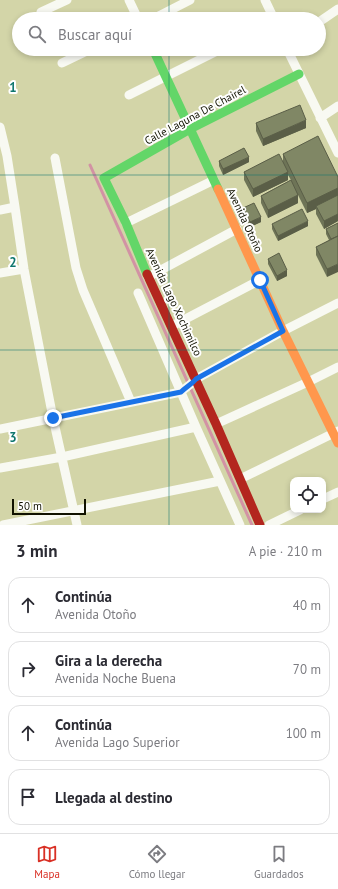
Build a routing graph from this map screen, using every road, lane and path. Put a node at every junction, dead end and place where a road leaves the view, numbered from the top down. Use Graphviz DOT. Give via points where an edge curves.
graph roads {
  1 [pos="67,0"];
  2 [pos="129,0"];
  3 [pos="190,0"];
  4 [pos="265,0"];
  5 [pos="338,9"];
  6 [pos="41,12"];
  7 [pos="135,12"];
  8 [pos="167,12"];
  9 [pos="271,12"];
  10 [pos="326,17"];
  11 [pos="76,56"];
  12 [pos="156,56"];
  13 [pos="207,56"];
  14 [pos="290,56"];
  15 [pos="62,63"];
  16 [pos="299,74"];
  17 [pos="166,77"];
  18 [pos="129,95"];
  19 [pos="338,106"];
  20 [pos="320,118"];
  21 [pos="0,127"];
  22 [pos="190,129"];
  23 [pos="338,153"];
  24 [pos="55,158"];
  25 [pos="104,178"];
  26 [pos="214,180"];
  27 [pos="15,207"];
  28 [pos="0,210"];
  29 [pos="126,224"];
  30 [pos="236,229"];
  31 [pos="24,269"];
  32 [pos="0,273"];
  33 [pos="148,276"];
  34 [pos="260,280"];
  35 [pos="138,293"];
  36 [pos="338,303"];
  37 [pos="172,326"];
  38 [pos="283,331"];
  39 [pos="338,367"];
  40 [pos="308,382"];
  41 [pos="188,385"];
  42 [pos="131,402"];
  43 [pos="53,418"];
  44 [pos="216,424"];
  45 [pos="196,427"];
  46 [pos="0,429"];
  47 [pos="336,432"];
  48 [pos="338,443"];
  49 [pos="62,456"];
  50 [pos="0,468"];
  51 [pos="240,479"];
  52 [pos="220,481"];
  53 [pos="338,492"];
  54 [pos="326,498"];
  55 [pos="74,511"];
  56 [pos="294,513"];
  57 [pos="3,525"];
  58 [pos="77,525"];
  59 [pos="240,525"];
  60 [pos="260,525"];
  61 [pos="269,525"];
  1 -- 6 [label="street"];
  2 -- 7 [label="street"];
  3 -- 8 [label="street"];
  4 -- 9 [label="street"];
  5 -- 10 [label="street"];
  11 -- 15 [label="street"];
  12 -- 17 [label="street, Avenida Otoño"];
  13 -- 17 [label="street"];
  14 -- 16 [label="street"];
  16 -- 20 [label="street"];
  16 -- 22 [label="street, Calle Laguna De Chairel"];
  17 -- 18 [label="street"];
  17 -- 22 [label="street, Avenida Otoño"];
  19 -- 20 [label="street"];
  20 -- 23 [label="street"];
  21 -- 27 [label="street"];
  22 -- 25 [label="street, Calle Laguna De Chairel"];
  22 -- 26 [label="street, Avenida Otoño"];
  24 -- 42 [label="street" via="76,268"];
  25 -- 29 [label="street, Avenida Lago Xochimilco"];
  26 -- 29 [label="street"];
  26 -- 30 [label="street, Avenida Otoño"];
  27 -- 28 [label="street"];
  27 -- 31 [label="street"];
  29 -- 33 [label="street, Avenida Lago Xochimilco"];
  30 -- 33 [label="street"];
  30 -- 34 [label="street, Avenida Otoño"];
  31 -- 32 [label="street"];
  31 -- 43 [label="street"];
  33 -- 37 [label="street, Avenida Lago Xochimilco"];
  34 -- 37 [label="street"];
  34 -- 38 [label="street, Avenida Otoño"];
  35 -- 41 [label="street, Avenida Lago Xochimilco"];
  36 -- 38 [label="street"];
  37 -- 41 [label="street, Avenida Lago Xochimilco"];
  38 -- 40 [label="street, Avenida Otoño"];
  38 -- 41 [label="street"];
  39 -- 40 [label="street"];
  40 -- 44 [label="street"];
  40 -- 47 [label="street, Avenida Otoño"];
  41 -- 42 [label="street"];
  41 -- 44 [label="street, Avenida Lago Xochimilco"];
  41 -- 45 [label="street, Avenida Lago Xochimilco"];
  42 -- 43 [label="street"];
  43 -- 46 [label="street"];
  43 -- 49 [label="street"];
  44 -- 51 [label="street, Avenida Lago Xochimilco"];
  45 -- 49 [label="street"];
  45 -- 52 [label="street, Avenida Lago Xochimilco"];
  47 -- 48 [label="street, Avenida Otoño"];
  47 -- 51 [label="street"];
  49 -- 50 [label="street"];
  49 -- 55 [label="street"];
  51 -- 60 [label="street, Avenida Lago Xochimilco"];
  52 -- 55 [label="street"];
  52 -- 59 [label="street, Avenida Lago Xochimilco"];
  53 -- 54 [label="street"];
  55 -- 57 [label="street"];
  55 -- 58 [label="street"];
  56 -- 61 [label="street"];
}
